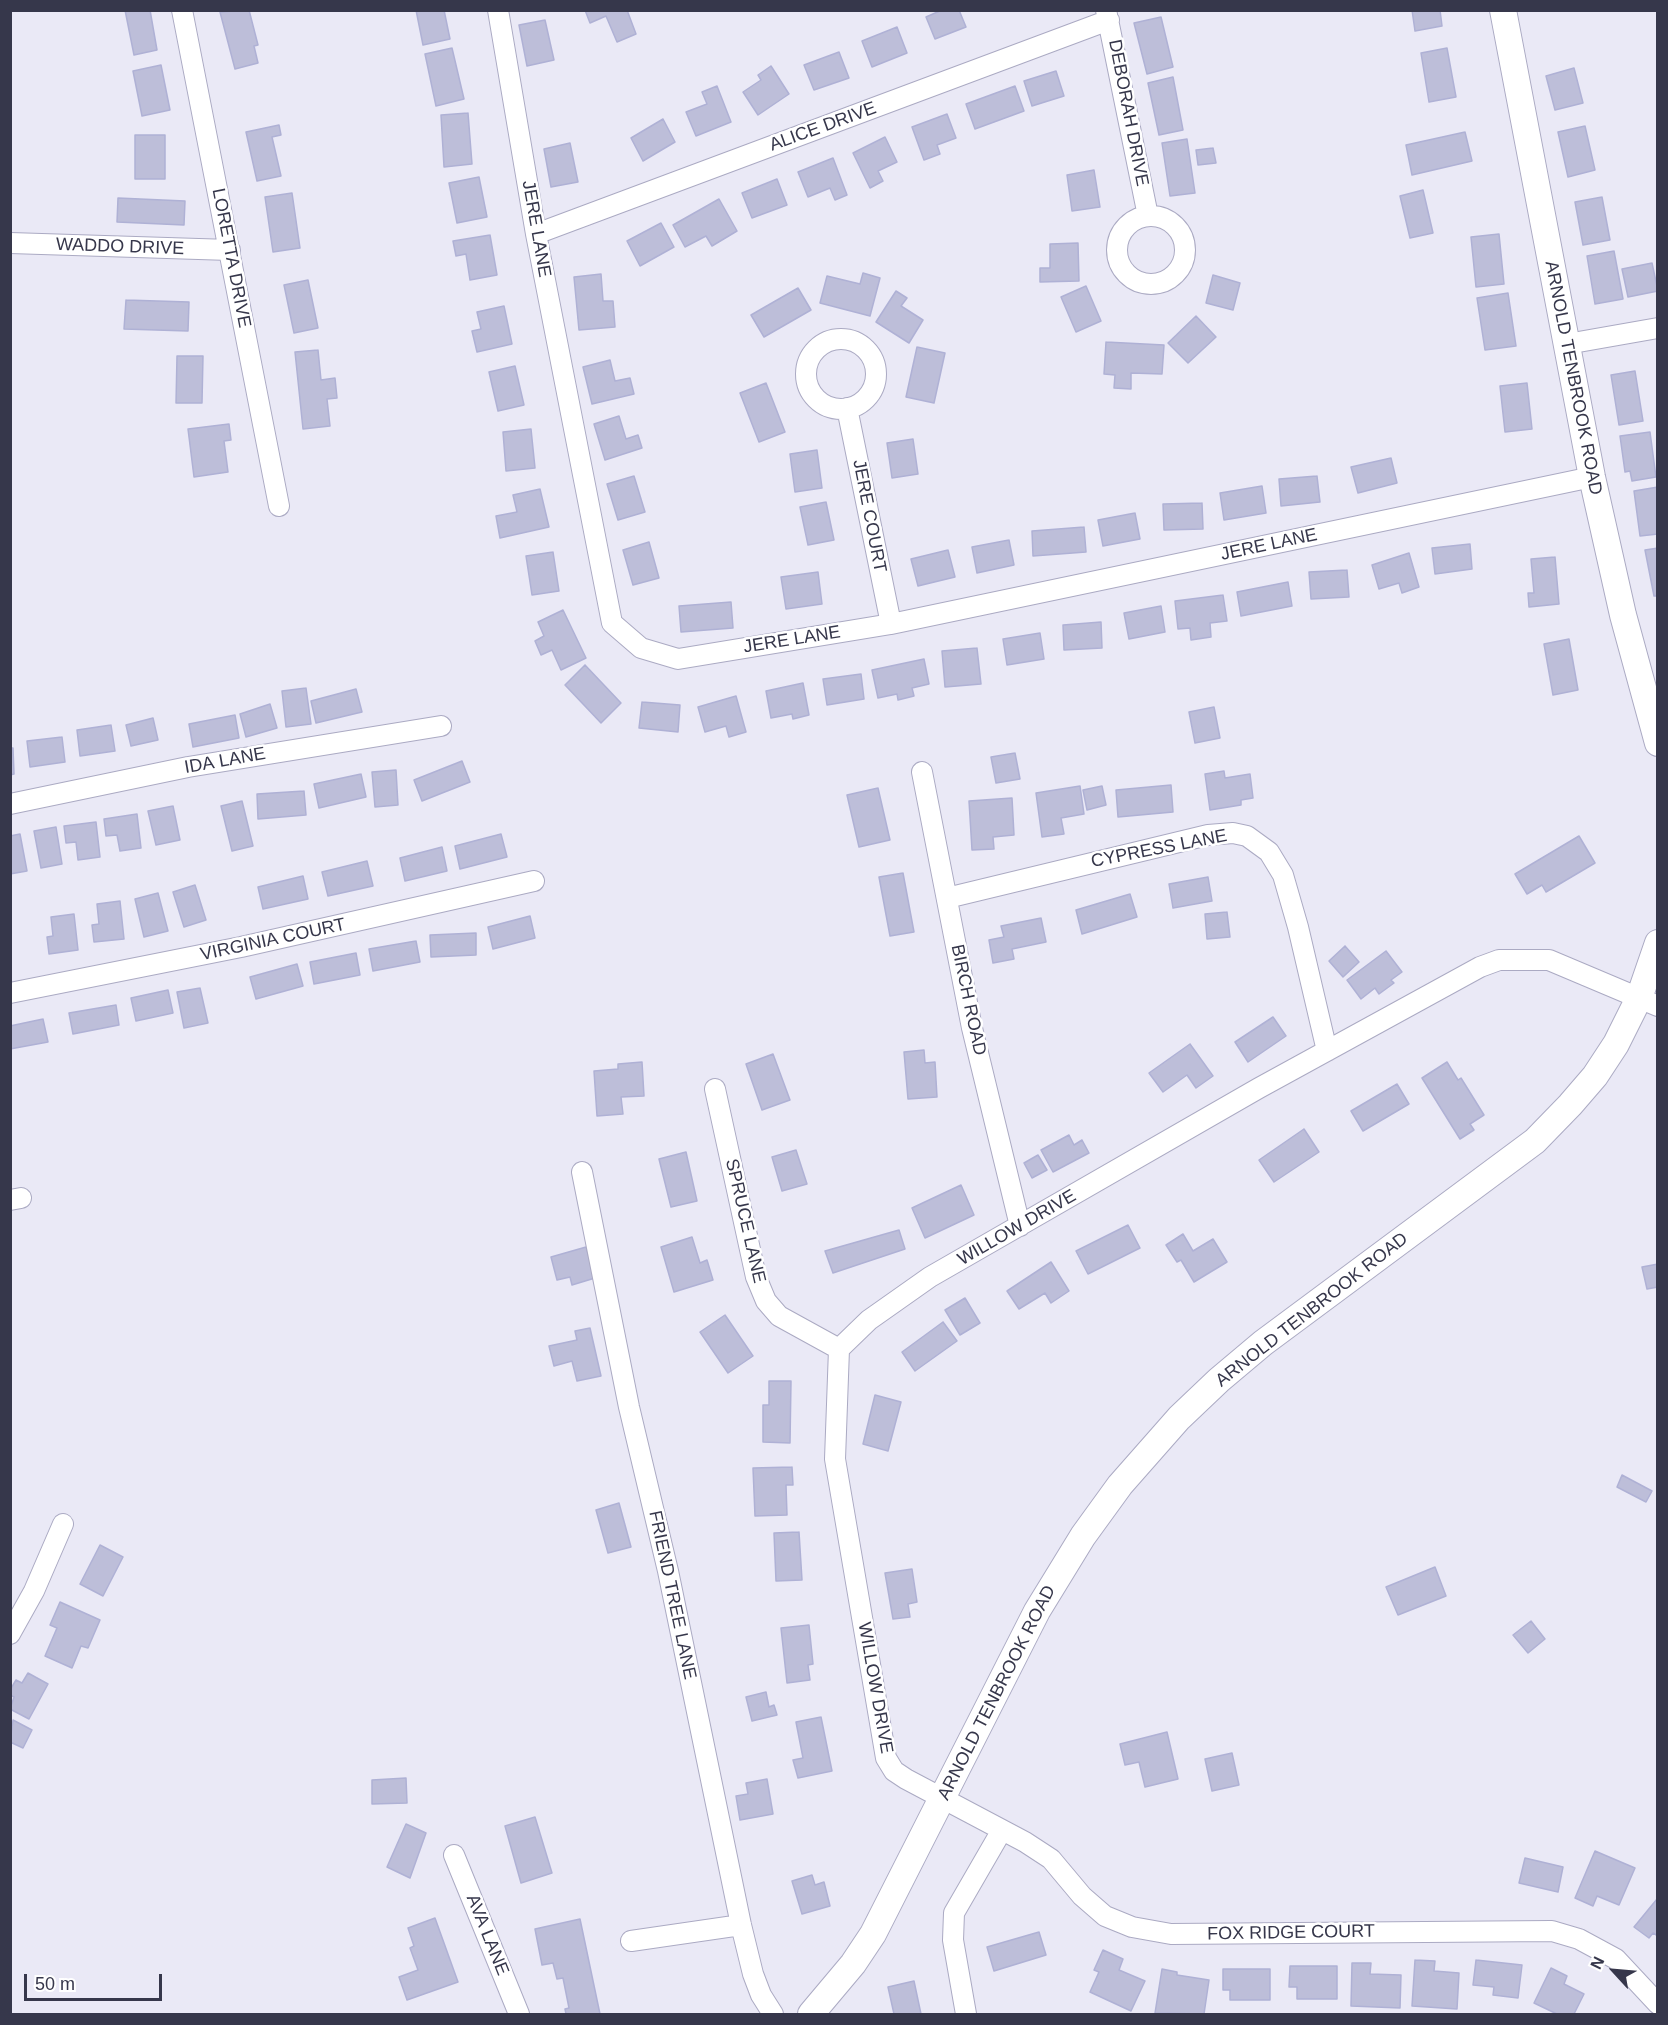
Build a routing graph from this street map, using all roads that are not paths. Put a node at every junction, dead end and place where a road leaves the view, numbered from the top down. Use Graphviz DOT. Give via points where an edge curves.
graph roads {
  1 [pos="182,10"];
  2 [pos="498,10"];
  3 [pos="1503,10"];
  4 [pos="1108,15"];
  5 [pos="1148,216"];
  6 [pos="536,234"];
  7 [pos="10,243"];
  8 [pos="230,250"];
  9 [pos="1658,328"];
  10 [pos="1566,344"];
  11 [pos="848,408"];
  12 [pos="1592,477"];
  13 [pos="279,506"];
  14 [pos="891,624"];
  15 [pos="1649,674"];
  16 [pos="441,726"];
  17 [pos="1658,743"];
  18 [pos="922,772"];
  19 [pos="10,804"];
  20 [pos="534,881"];
  21 [pos="947,898"];
  22 [pos="1658,943"];
  23 [pos="10,993"];
  24 [pos="1648,1002"];
  25 [pos="1327,1051"];
  26 [pos="716,1089"];
  27 [pos="582,1172"];
  28 [pos="1020,1226"];
  29 [pos="839,1349"];
  30 [pos="63,1524"];
  31 [pos="10,1634"];
  32 [pos="942,1799"];
  33 [pos="1002,1830"];
  34 [pos="454,1855"];
  35 [pos="741,1925"];
  36 [pos="631,1941"];
  37 [pos="1658,2004"];
  38 [pos="519,2014"];
  39 [pos="773,2014"];
  40 [pos="811,2014"];
  41 [pos="966,2014"];
  1 -- 8 [label="street, LORETTA DRIVE"];
  2 -- 6 [label="street, JERE LANE"];
  3 -- 10 [label="street, ARNOLD TENBROOK ROAD"];
  4 -- 5 [label="street, DEBORAH DRIVE"];
  4 -- 6 [label="street, ALICE DRIVE"];
  6 -- 14 [label="street, JERE LANE" via="612,623 641,648 678,659"];
  7 -- 8 [label="street, WADDO DRIVE"];
  8 -- 13 [label="street, LORETTA DRIVE"];
  9 -- 10 [label="street"];
  10 -- 12 [label="street, ARNOLD TENBROOK ROAD"];
  11 -- 14 [label="street, JERE COURT"];
  12 -- 14 [label="street, JERE LANE"];
  12 -- 15 [label="street, ARNOLD TENBROOK ROAD"];
  15 -- 17 [label="street, ARNOLD TENBROOK ROAD"];
  16 -- 19 [label="street, IDA LANE" via="188,767"];
  18 -- 21 [label="street, BIRCH ROAD"];
  20 -- 23 [label="street, VIRGINIA COURT" via="241,947"];
  21 -- 25 [label="street, CYPRESS LANE" via="1208,835 1247,836 1269,852 1283,876"];
  21 -- 28 [label="street, BIRCH ROAD" via="972,1028"];
  22 -- 24 [label="street, ARNOLD TENBROOK ROAD"];
  24 -- 25 [label="street, WILLOW DRIVE" via="1549,960 1499,960"];
  24 -- 32 [label="street, ARNOLD TENBROOK ROAD" via="1595,1076 1535,1141 1263,1343 1200,1398 1141,1460 1105,1505 1053,1584"];
  25 -- 28 [label="street, WILLOW DRIVE"];
  26 -- 29 [label="street, SPRUCE LANE" via="756,1277 766,1301 779,1316"];
  27 -- 35 [label="street, FRIEND TREE LANE"];
  28 -- 29 [label="street, WILLOW DRIVE" via="930,1277 882,1310"];
  29 -- 32 [label="street, WILLOW DRIVE" via="835,1459 880,1733 886,1758 894,1771"];
  30 -- 31 [label="street"];
  32 -- 33 [label="street, FOX RIDGE COURT"];
  32 -- 40 [label="street, ARNOLD TENBROOK ROAD" via="873,1934"];
  33 -- 37 [label="street, FOX RIDGE COURT" via="1051,1859 1105,1916 1132,1927 1171,1934 1552,1931 1579,1939 1616,1959"];
  33 -- 41 [label="street" via="954,1913 953,1940"];
  34 -- 38 [label="street, AVA LANE"];
  35 -- 36 [label="street"];
  35 -- 39 [label="street, FRIEND TREE LANE" via="753,1974"];
}
